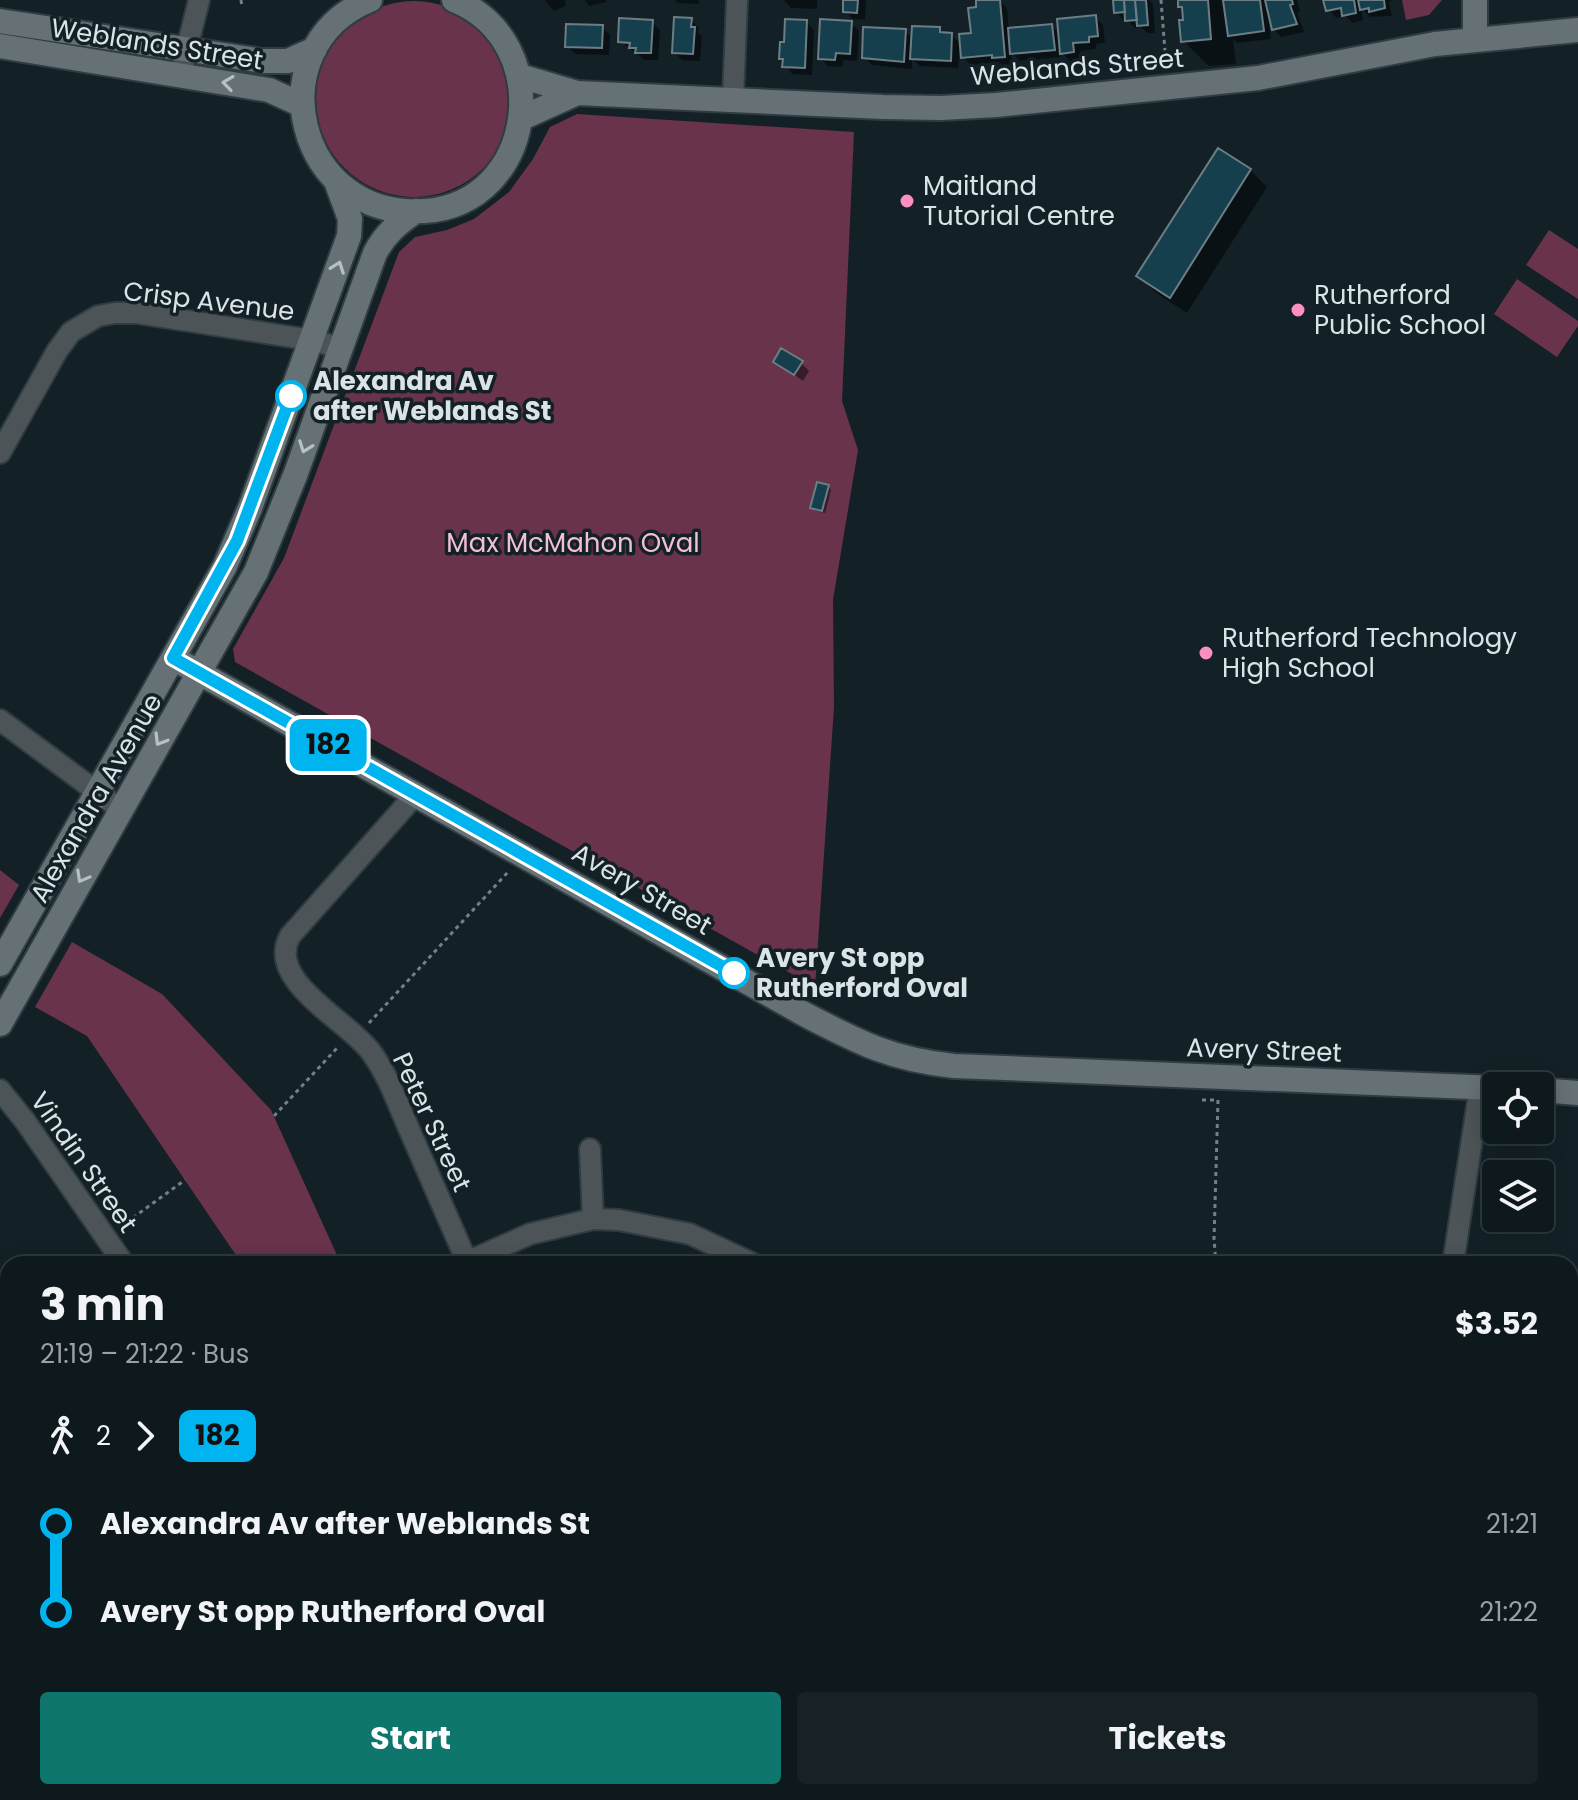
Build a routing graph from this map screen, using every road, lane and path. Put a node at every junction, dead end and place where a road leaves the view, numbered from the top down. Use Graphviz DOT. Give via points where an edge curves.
graph roads {
  1 [pos="199,0"];
  2 [pos="241,0"];
  3 [pos="370,0"];
  4 [pos="737,0"];
  5 [pos="1161,0"];
  6 [pos="1475,0"];
  7 [pos="463,2"];
  8 [pos="242,7"];
  9 [pos="0,21"];
  10 [pos="1578,30"];
  11 [pos="1475,39"];
  12 [pos="0,46"];
  13 [pos="315,49"];
  14 [pos="186,50"];
  15 [pos="1166,64"];
  16 [pos="181,76"];
  17 [pos="520,76"];
  18 [pos="577,93"];
  19 [pos="733,98"];
  20 [pos="302,105"];
  21 [pos="522,118"];
  22 [pos="336,181"];
  23 [pos="416,211"];
  24 [pos="311,340"];
  25 [pos="341,348"];
  26 [pos="0,453"];
  27 [pos="173,658"];
  28 [pos="200,673"];
  29 [pos="0,720"];
  30 [pos="96,792"];
  31 [pos="416,794"];
  32 [pos="120,809"];
  33 [pos="517,877"];
  34 [pos="0,964"];
  35 [pos="0,1024"];
  36 [pos="354,1035"];
  37 [pos="1482,1087"];
  38 [pos="0,1090"];
  39 [pos="1554,1091"];
  40 [pos="1578,1093"];
  41 [pos="1202,1100"];
  42 [pos="274,1116"];
  43 [pos="1482,1117"];
  44 [pos="590,1149"];
  45 [pos="185,1180"];
  46 [pos="593,1219"];
  47 [pos="106,1238"];
  48 [pos="118,1256"];
  49 [pos="465,1256"];
  50 [pos="483,1256"];
  51 [pos="737,1256"];
  52 [pos="1215,1256"];
  53 [pos="1455,1256"];
  1 -- 14 [label="street"];
  2 -- 8 [label="path"];
  3 -- 13 [label="street" via="343,15"];
  4 -- 19 [label="street"];
  5 -- 15 [label="path"];
  6 -- 11 [label="street"];
  7 -- 17 [label="street" via="501,35"];
  9 -- 14 [label="street, Weblands Street"];
  10 -- 11 [label="street, Weblands Street"];
  11 -- 19 [label="street, Weblands Street" via="1278,76 996,105 883,107"];
  12 -- 16 [label="street, Weblands Street"];
  13 -- 14 [label="street, Weblands Street" via="288,61"];
  13 -- 20 [label="street"];
  14 -- 16 [label="street"];
  20 -- 16 [label="street, Weblands Street, one-way" via="269,90"];
  17 -- 18 [label="street, Weblands Street"];
  17 -- 21 [label="street"];
  18 -- 19 [label="street, Weblands Street"];
  18 -- 21 [label="street, Weblands Street"];
  20 -- 22 [label="street" via="312,146"];
  21 -- 23 [label="street" via="508,156 483,187 448,206"];
  22 -- 23 [label="street" via="369,203"];
  24 -- 22 [label="street, Alexandra Avenue, one-way" via="349,236 350,219"];
  23 -- 25 [label="street, Alexandra Avenue" via="383,239"];
  24 -- 25 [label="street, Crisp Avenue"];
  24 -- 26 [label="street, Crisp Avenue" via="137,313 98,316 71,332"];
  24 -- 27 [label="street, Alexandra Avenue" via="237,541"];
  25 -- 28 [label="street, Alexandra Avenue, one-way" via="256,572"];
  27 -- 28 [label="street, Avery Street"];
  27 -- 30 [label="street, Alexandra Avenue"];
  28 -- 31 [label="street, Avery Street"];
  28 -- 32 [label="street, Alexandra Avenue, one-way"];
  29 -- 30 [label="street"];
  30 -- 32 [label="street"];
  30 -- 34 [label="street, Alexandra Avenue"];
  31 -- 36 [label="street, Peter Street" via="286,943 288,969 298,984"];
  31 -- 37 [label="street, Avery Street" via="804,1014 897,1057 954,1066"];
  32 -- 35 [label="street, Alexandra Avenue, one-way"];
  33 -- 36 [label="path" via="508,872"];
  36 -- 42 [label="path"];
  36 -- 49 [label="street, Peter Street" via="371,1051 397,1101"];
  38 -- 47 [label="street, Vindin Street"];
  39 -- 40 [label="street"];
  41 -- 52 [label="path" via="1218,1100"];
  43 -- 53 [label="street"];
  44 -- 46 [label="street"];
  45 -- 47 [label="path"];
  46 -- 50 [label="street" via="530,1234"];
  46 -- 51 [label="street" via="690,1234"];
  47 -- 48 [label="street, Vindin Street"];
}
